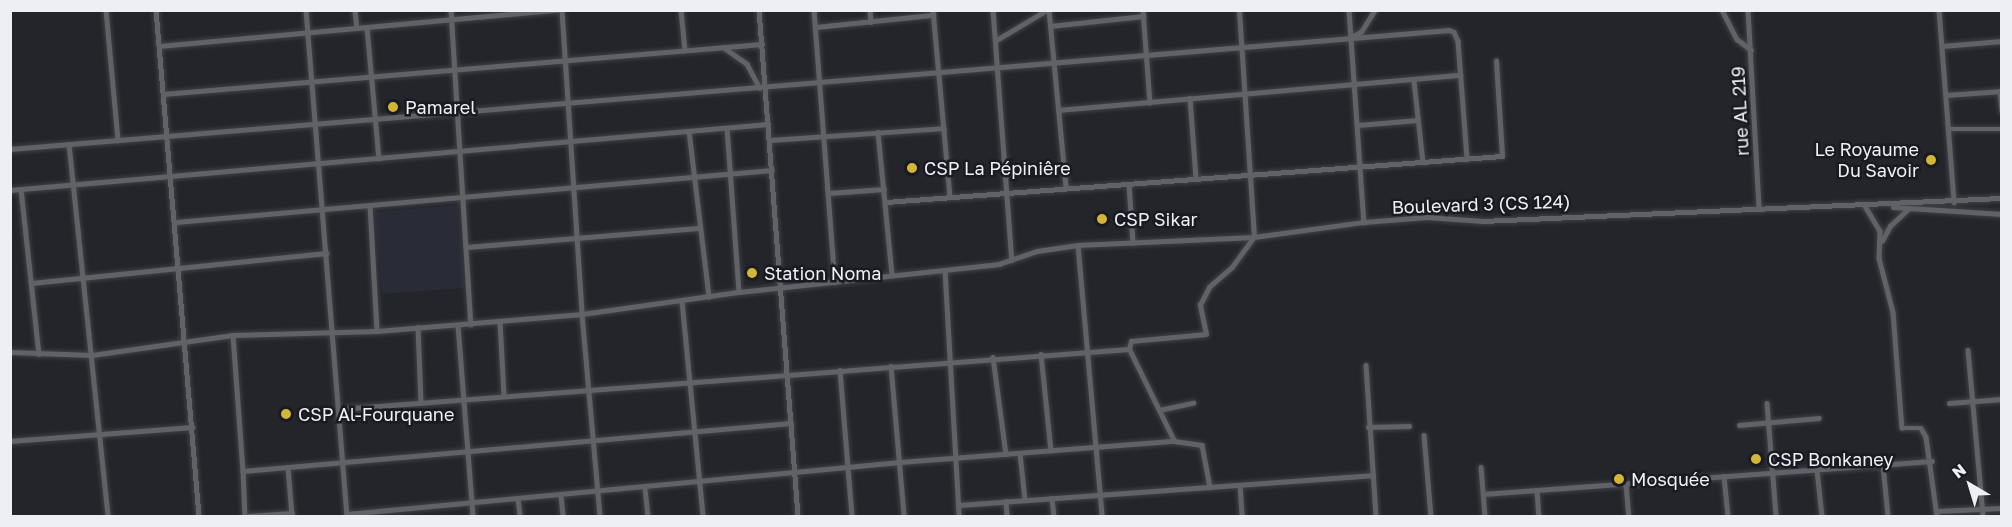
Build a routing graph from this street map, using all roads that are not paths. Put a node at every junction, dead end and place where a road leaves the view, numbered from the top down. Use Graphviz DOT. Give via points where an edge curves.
graph roads {
  1 [pos="106,10"];
  2 [pos="156,10"];
  3 [pos="306,10"];
  4 [pos="355,10"];
  5 [pos="451,10"];
  6 [pos="558,10"];
  7 [pos="562,10"];
  8 [pos="681,10"];
  9 [pos="759,10"];
  10 [pos="814,10"];
  11 [pos="870,10"];
  12 [pos="993,10"];
  13 [pos="1048,10"];
  14 [pos="1108,10"];
  15 [pos="1239,10"];
  16 [pos="1349,10"];
  17 [pos="1375,10"];
  18 [pos="1722,10"];
  19 [pos="1748,10"];
  20 [pos="1939,10"];
  21 [pos="933,13"];
  22 [pos="1143,13"];
  23 [pos="452,20"];
  24 [pos="1110,20"];
  25 [pos="870,22"];
  26 [pos="1050,26"];
  27 [pos="367,27"];
  28 [pos="816,27"];
  29 [pos="357,28"];
  30 [pos="308,33"];
  31 [pos="1351,37"];
  32 [pos="995,41"];
  33 [pos="2001,41"];
  34 [pos="762,44"];
  35 [pos="159,46"];
  36 [pos="1942,46"];
  37 [pos="723,47"];
  38 [pos="1242,48"];
  39 [pos="685,50"];
  40 [pos="1750,50"];
  41 [pos="1146,55"];
  42 [pos="566,60"];
  43 [pos="1496,61"];
  44 [pos="1054,64"];
  45 [pos="997,68"];
  46 [pos="455,69"];
  47 [pos="939,73"];
  48 [pos="372,75"];
  49 [pos="1460,75"];
  50 [pos="312,80"];
  51 [pos="1414,81"];
  52 [pos="820,83"];
  53 [pos="1355,86"];
  54 [pos="763,88"];
  55 [pos="2001,91"];
  56 [pos="1245,93"];
  57 [pos="163,94"];
  58 [pos="1946,95"];
  59 [pos="1190,98"];
  60 [pos="569,103"];
  61 [pos="1150,104"];
  62 [pos="1058,110"];
  63 [pos="2001,111"];
  64 [pos="458,112"];
  65 [pos="376,119"];
  66 [pos="1418,120"];
  67 [pos="316,124"];
  68 [pos="768,124"];
  69 [pos="1358,125"];
  70 [pos="727,128"];
  71 [pos="944,128"];
  72 [pos="1949,129"];
  73 [pos="2001,129"];
  74 [pos="689,131"];
  75 [pos="878,132"];
  76 [pos="167,136"];
  77 [pos="825,136"];
  78 [pos="118,140"];
  79 [pos="770,140"];
  80 [pos="572,141"];
  81 [pos="69,144"];
  82 [pos="10,149"];
  83 [pos="460,151"];
  84 [pos="379,158"];
  85 [pos="1467,159"];
  86 [pos="1423,162"];
  87 [pos="319,163"];
  88 [pos="1361,166"];
  89 [pos="772,170"];
  90 [pos="731,174"];
  91 [pos="1251,174"];
  92 [pos="171,176"];
  93 [pos="693,177"];
  94 [pos="1196,178"];
  95 [pos="73,184"];
  96 [pos="1129,184"];
  97 [pos="575,187"];
  98 [pos="1066,188"];
  99 [pos="21,189"];
  100 [pos="884,189"];
  101 [pos="10,190"];
  102 [pos="829,193"];
  103 [pos="1007,193"];
  104 [pos="463,197"];
  105 [pos="950,197"];
  106 [pos="2001,198"];
  107 [pos="886,202"];
  108 [pos="1954,202"];
  109 [pos="1916,203"];
  110 [pos="370,205"];
  111 [pos="1865,206"];
  112 [pos="1874,206"];
  113 [pos="1909,208"];
  114 [pos="323,209"];
  115 [pos="1760,209"];
  116 [pos="2001,214"];
  117 [pos="176,222"];
  118 [pos="1364,222"];
  119 [pos="698,228"];
  120 [pos="1254,237"];
  121 [pos="579,239"];
  122 [pos="1133,243"];
  123 [pos="1078,245"];
  124 [pos="466,247"];
  125 [pos="1880,247"];
  126 [pos="326,253"];
  127 [pos="1012,260"];
  128 [pos="181,268"];
  129 [pos="945,270"];
  130 [pos="892,274"];
  131 [pos="84,278"];
  132 [pos="835,282"];
  133 [pos="31,283"];
  134 [pos="782,286"];
  135 [pos="738,292"];
  136 [pos="709,297"];
  137 [pos="682,301"];
  138 [pos="582,314"];
  139 [pos="500,321"];
  140 [pos="471,324"];
  141 [pos="458,325"];
  142 [pos="418,327"];
  143 [pos="334,331"];
  144 [pos="377,331"];
  145 [pos="233,335"];
  146 [pos="185,341"];
  147 [pos="1129,349"];
  148 [pos="1968,350"];
  149 [pos="1089,351"];
  150 [pos="10,352"];
  151 [pos="39,354"];
  152 [pos="1041,354"];
  153 [pos="92,355"];
  154 [pos="993,357"];
  155 [pos="948,361"];
  156 [pos="1366,365"];
  157 [pos="891,366"];
  158 [pos="840,370"];
  159 [pos="788,374"];
  160 [pos="690,381"];
  161 [pos="589,390"];
  162 [pos="504,396"];
  163 [pos="463,399"];
  164 [pos="2001,399"];
  165 [pos="1973,401"];
  166 [pos="421,403"];
  167 [pos="1192,403"];
  168 [pos="1767,403"];
  169 [pos="1949,403"];
  170 [pos="339,409"];
  171 [pos="1159,410"];
  172 [pos="1819,418"];
  173 [pos="791,423"];
  174 [pos="1768,423"];
  175 [pos="1738,425"];
  176 [pos="1409,426"];
  177 [pos="192,427"];
  178 [pos="1368,427"];
  179 [pos="695,431"];
  180 [pos="101,434"];
  181 [pos="1425,435"];
  182 [pos="593,440"];
  183 [pos="10,441"];
  184 [pos="1174,441"];
  185 [pos="1095,445"];
  186 [pos="1051,450"];
  187 [pos="468,451"];
  188 [pos="1020,453"];
  189 [pos="1006,454"];
  190 [pos="955,460"];
  191 [pos="1932,461"];
  192 [pos="341,462"];
  193 [pos="900,462"];
  194 [pos="1883,465"];
  195 [pos="288,467"];
  196 [pos="848,468"];
  197 [pos="1481,468"];
  198 [pos="1817,470"];
  199 [pos="243,471"];
  200 [pos="1773,472"];
  201 [pos="794,473"];
  202 [pos="1373,475"];
  203 [pos="1724,476"];
  204 [pos="700,484"];
  205 [pos="1626,484"];
  206 [pos="1240,485"];
  207 [pos="1210,487"];
  208 [pos="645,488"];
  209 [pos="1537,490"];
  210 [pos="598,492"];
  211 [pos="1483,494"];
  212 [pos="1101,495"];
  213 [pos="561,496"];
  214 [pos="1052,498"];
  215 [pos="518,499"];
  216 [pos="1025,500"];
  217 [pos="1006,501"];
  218 [pos="472,503"];
  219 [pos="958,505"];
  220 [pos="2001,508"];
  221 [pos="1983,509"];
  222 [pos="1936,514"];
  223 [pos="292,515"];
  224 [pos="347,515"];
  225 [pos="108,516"];
  226 [pos="200,516"];
  227 [pos="247,516"];
  228 [pos="473,516"];
  229 [pos="519,516"];
  230 [pos="563,516"];
  231 [pos="600,516"];
  232 [pos="648,516"];
  233 [pos="703,516"];
  234 [pos="798,516"];
  235 [pos="852,516"];
  236 [pos="904,516"];
  237 [pos="959,516"];
  238 [pos="1006,516"];
  239 [pos="1054,516"];
  240 [pos="1102,516"];
  241 [pos="1242,516"];
  242 [pos="1376,516"];
  243 [pos="1431,516"];
  244 [pos="1485,516"];
  245 [pos="1539,516"];
  246 [pos="1629,516"];
  247 [pos="1728,516"];
  248 [pos="1776,516"];
  249 [pos="1822,516"];
  250 [pos="1888,516"];
  251 [pos="1983,516"];
  1 -- 78 [label="street"];
  2 -- 35 [label="street"];
  3 -- 30 [label="street"];
  4 -- 29 [label="street"];
  5 -- 23 [label="street"];
  6 -- 23 [label="street"];
  7 -- 42 [label="street"];
  8 -- 39 [label="street"];
  9 -- 34 [label="street"];
  10 -- 28 [label="street"];
  11 -- 25 [label="street"];
  12 -- 32 [label="street"];
  13 -- 26 [label="street"];
  13 -- 32 [label="street"];
  14 -- 24 [label="street"];
  15 -- 38 [label="street"];
  16 -- 31 [label="street"];
  17 -- 31 [label="street" via="1361,32"];
  18 -- 40 [label="street" via="1737,39"];
  19 -- 40 [label="street, rue AL 219"];
  20 -- 36 [label="street"];
  21 -- 25 [label="street"];
  21 -- 47 [label="street"];
  22 -- 24 [label="street"];
  22 -- 41 [label="street"];
  23 -- 27 [label="street"];
  23 -- 46 [label="street"];
  24 -- 26 [label="street"];
  25 -- 28 [label="street"];
  26 -- 44 [label="street"];
  27 -- 29 [label="street"];
  27 -- 48 [label="street"];
  28 -- 52 [label="street"];
  29 -- 30 [label="street"];
  30 -- 35 [label="street"];
  30 -- 50 [label="street"];
  31 -- 38 [label="street"];
  31 -- 49 [label="street" via="1449,30 1457,36"];
  31 -- 53 [label="street"];
  32 -- 45 [label="street"];
  33 -- 36 [label="street"];
  34 -- 37 [label="street"];
  34 -- 54 [label="street"];
  35 -- 57 [label="street"];
  36 -- 58 [label="street"];
  37 -- 39 [label="street"];
  37 -- 54 [label="street" via="747,64"];
  38 -- 41 [label="street"];
  38 -- 56 [label="street"];
  39 -- 42 [label="street"];
  40 -- 115 [label="street, rue AL 219"];
  41 -- 44 [label="street"];
  41 -- 61 [label="street"];
  42 -- 46 [label="street"];
  42 -- 60 [label="street"];
  43 -- 85 [label="street" via="1502,156"];
  44 -- 45 [label="street"];
  44 -- 62 [label="street"];
  45 -- 47 [label="street"];
  45 -- 103 [label="street"];
  46 -- 48 [label="street"];
  46 -- 64 [label="street"];
  47 -- 52 [label="street"];
  47 -- 71 [label="street"];
  48 -- 50 [label="street"];
  48 -- 65 [label="street"];
  49 -- 51 [label="street"];
  49 -- 85 [label="street"];
  50 -- 57 [label="street"];
  50 -- 67 [label="street"];
  51 -- 53 [label="street"];
  51 -- 66 [label="street"];
  52 -- 54 [label="street"];
  52 -- 77 [label="street"];
  53 -- 56 [label="street"];
  53 -- 69 [label="street"];
  54 -- 60 [label="street"];
  54 -- 68 [label="street"];
  55 -- 58 [label="street"];
  55 -- 63 [label="street"];
  56 -- 59 [label="street"];
  56 -- 91 [label="street"];
  57 -- 76 [label="street"];
  58 -- 72 [label="street"];
  59 -- 61 [label="street"];
  59 -- 94 [label="street"];
  60 -- 64 [label="street"];
  60 -- 80 [label="street"];
  61 -- 62 [label="street"];
  62 -- 98 [label="street"];
  64 -- 65 [label="street"];
  64 -- 83 [label="street"];
  65 -- 67 [label="street"];
  65 -- 84 [label="street"];
  66 -- 69 [label="street"];
  66 -- 86 [label="street"];
  67 -- 76 [label="street"];
  67 -- 87 [label="street"];
  68 -- 70 [label="street"];
  68 -- 79 [label="street"];
  69 -- 88 [label="street"];
  70 -- 74 [label="street"];
  70 -- 90 [label="street"];
  71 -- 75 [label="street"];
  71 -- 105 [label="street"];
  72 -- 73 [label="street"];
  72 -- 108 [label="street"];
  74 -- 80 [label="street"];
  74 -- 93 [label="street"];
  75 -- 77 [label="street"];
  75 -- 100 [label="street"];
  76 -- 78 [label="street"];
  76 -- 92 [label="street"];
  77 -- 79 [label="street"];
  77 -- 102 [label="street"];
  78 -- 81 [label="street"];
  79 -- 89 [label="street"];
  80 -- 83 [label="street"];
  80 -- 97 [label="street"];
  81 -- 82 [label="street"];
  81 -- 95 [label="street"];
  83 -- 84 [label="street"];
  83 -- 104 [label="street"];
  84 -- 87 [label="street"];
  85 -- 86 [label="street"];
  86 -- 88 [label="street"];
  87 -- 92 [label="street"];
  87 -- 114 [label="street"];
  88 -- 91 [label="street"];
  88 -- 118 [label="street"];
  89 -- 90 [label="street"];
  89 -- 134 [label="street"];
  90 -- 93 [label="street"];
  90 -- 135 [label="street"];
  91 -- 94 [label="street"];
  91 -- 120 [label="street"];
  92 -- 95 [label="street"];
  92 -- 117 [label="street"];
  93 -- 97 [label="street"];
  93 -- 119 [label="street"];
  94 -- 96 [label="street"];
  95 -- 99 [label="street"];
  95 -- 131 [label="street"];
  96 -- 98 [label="street"];
  96 -- 122 [label="street"];
  97 -- 104 [label="street"];
  97 -- 121 [label="street"];
  98 -- 103 [label="street"];
  99 -- 101 [label="street"];
  99 -- 133 [label="street"];
  100 -- 102 [label="street"];
  100 -- 107 [label="street"];
  102 -- 132 [label="street"];
  103 -- 105 [label="street"];
  103 -- 127 [label="street"];
  104 -- 110 [label="street"];
  104 -- 124 [label="street"];
  105 -- 107 [label="street"];
  106 -- 108 [label="street, Boulevard 3 (CS 124)"];
  107 -- 130 [label="street"];
  108 -- 109 [label="street, Boulevard 3 (CS 124)"];
  109 -- 112 [label="street, Boulevard 3 (CS 124)"];
  109 -- 113 [label="street"];
  110 -- 114 [label="street"];
  110 -- 144 [label="street"];
  111 -- 112 [label="street, Boulevard 3 (CS 124)"];
  111 -- 115 [label="street, Boulevard 3 (CS 124)"];
  111 -- 125 [label="street" via="1876,222"];
  112 -- 113 [label="street"];
  113 -- 116 [label="street"];
  113 -- 125 [label="street" via="1890,226"];
  114 -- 117 [label="street"];
  114 -- 126 [label="street"];
  115 -- 118 [label="street, Boulevard 3 (CS 124)"];
  117 -- 128 [label="street"];
  118 -- 120 [label="street, Boulevard 3 (CS 124)"];
  119 -- 121 [label="street"];
  119 -- 136 [label="street"];
  120 -- 122 [label="street, Boulevard 3 (CS 124)"];
  120 -- 147 [label="street" via="1232,267 1209,287 1200,305 1206,333 1131,341"];
  121 -- 124 [label="street"];
  121 -- 138 [label="street"];
  122 -- 123 [label="street, Boulevard 3 (CS 124)"];
  123 -- 127 [label="street, Boulevard 3 (CS 124)"];
  123 -- 149 [label="street"];
  124 -- 140 [label="street"];
  125 -- 191 [label="street" via="1879,258 1893,312 1902,428 1920,428"];
  126 -- 128 [label="street"];
  126 -- 143 [label="street"];
  127 -- 129 [label="street, Boulevard 3 (CS 124)"];
  128 -- 131 [label="street"];
  128 -- 146 [label="street"];
  129 -- 130 [label="street, Boulevard 3 (CS 124)"];
  129 -- 155 [label="street"];
  130 -- 132 [label="street, Boulevard 3 (CS 124)"];
  131 -- 133 [label="street"];
  131 -- 153 [label="street"];
  132 -- 134 [label="street, Boulevard 3 (CS 124)"];
  133 -- 151 [label="street"];
  134 -- 135 [label="street, Boulevard 3 (CS 124)"];
  134 -- 159 [label="street"];
  135 -- 136 [label="street, Boulevard 3 (CS 124)"];
  136 -- 137 [label="street, Boulevard 3 (CS 124)"];
  137 -- 138 [label="street, Boulevard 3 (CS 124)"];
  137 -- 160 [label="street"];
  138 -- 139 [label="street, Boulevard 3 (CS 124)"];
  138 -- 161 [label="street"];
  139 -- 140 [label="street, Boulevard 3 (CS 124)"];
  139 -- 162 [label="street"];
  140 -- 141 [label="street, Boulevard 3 (CS 124)"];
  141 -- 142 [label="street, Boulevard 3 (CS 124)"];
  141 -- 163 [label="street"];
  142 -- 144 [label="street, Boulevard 3 (CS 124)"];
  142 -- 166 [label="street"];
  143 -- 144 [label="street, Boulevard 3 (CS 124)"];
  143 -- 145 [label="street, Boulevard 3 (CS 124)"];
  143 -- 170 [label="street"];
  145 -- 146 [label="street, Boulevard 3 (CS 124)"];
  145 -- 199 [label="street"];
  146 -- 153 [label="street, Boulevard 3 (CS 124)"];
  146 -- 177 [label="street"];
  147 -- 149 [label="street"];
  147 -- 171 [label="street"];
  148 -- 165 [label="street"];
  149 -- 152 [label="street"];
  149 -- 185 [label="street"];
  150 -- 151 [label="street, Boulevard 3 (CS 124)"];
  151 -- 153 [label="street, Boulevard 3 (CS 124)"];
  152 -- 154 [label="street"];
  152 -- 186 [label="street"];
  153 -- 180 [label="street"];
  154 -- 155 [label="street"];
  154 -- 189 [label="street"];
  155 -- 157 [label="street"];
  155 -- 190 [label="street"];
  156 -- 178 [label="street"];
  157 -- 158 [label="street"];
  157 -- 193 [label="street"];
  158 -- 159 [label="street"];
  158 -- 196 [label="street"];
  159 -- 160 [label="street"];
  159 -- 173 [label="street"];
  160 -- 161 [label="street"];
  160 -- 179 [label="street"];
  161 -- 162 [label="street"];
  161 -- 182 [label="street"];
  162 -- 163 [label="street"];
  163 -- 166 [label="street"];
  163 -- 187 [label="street"];
  164 -- 165 [label="street"];
  165 -- 169 [label="street"];
  165 -- 221 [label="street"];
  166 -- 170 [label="street"];
  167 -- 171 [label="street"];
  168 -- 174 [label="street"];
  170 -- 192 [label="street"];
  171 -- 184 [label="street"];
  172 -- 174 [label="street"];
  173 -- 179 [label="street"];
  173 -- 201 [label="street"];
  174 -- 175 [label="street"];
  174 -- 200 [label="street"];
  176 -- 178 [label="street"];
  177 -- 180 [label="street"];
  177 -- 226 [label="street"];
  178 -- 202 [label="street"];
  179 -- 182 [label="street"];
  179 -- 204 [label="street"];
  180 -- 183 [label="street"];
  180 -- 225 [label="street"];
  181 -- 243 [label="street"];
  182 -- 187 [label="street"];
  182 -- 210 [label="street"];
  184 -- 185 [label="street"];
  184 -- 207 [label="street" via="1202,445"];
  185 -- 186 [label="street"];
  185 -- 212 [label="street"];
  186 -- 188 [label="street"];
  187 -- 192 [label="street"];
  187 -- 218 [label="street"];
  188 -- 189 [label="street"];
  188 -- 216 [label="street"];
  189 -- 190 [label="street"];
  190 -- 193 [label="street"];
  190 -- 219 [label="street"];
  191 -- 194 [label="street"];
  191 -- 222 [label="street"];
  192 -- 195 [label="street"];
  192 -- 224 [label="street"];
  193 -- 196 [label="street"];
  193 -- 236 [label="street"];
  194 -- 198 [label="street"];
  194 -- 250 [label="street"];
  195 -- 199 [label="street"];
  195 -- 223 [label="street"];
  196 -- 201 [label="street"];
  196 -- 235 [label="street"];
  197 -- 211 [label="street"];
  198 -- 200 [label="street"];
  198 -- 249 [label="street"];
  199 -- 227 [label="street"];
  200 -- 203 [label="street"];
  200 -- 248 [label="street"];
  201 -- 204 [label="street"];
  201 -- 234 [label="street"];
  202 -- 206 [label="street"];
  202 -- 242 [label="street"];
  203 -- 205 [label="street"];
  203 -- 247 [label="street"];
  204 -- 208 [label="street"];
  204 -- 233 [label="street"];
  205 -- 209 [label="street"];
  205 -- 246 [label="street"];
  206 -- 207 [label="street"];
  206 -- 241 [label="street"];
  207 -- 212 [label="street"];
  208 -- 210 [label="street"];
  208 -- 232 [label="street"];
  209 -- 211 [label="street"];
  209 -- 245 [label="street"];
  210 -- 213 [label="street"];
  210 -- 231 [label="street"];
  211 -- 244 [label="street"];
  212 -- 214 [label="street"];
  212 -- 240 [label="street"];
  213 -- 215 [label="street"];
  213 -- 230 [label="street"];
  214 -- 216 [label="street"];
  214 -- 239 [label="street"];
  215 -- 218 [label="street"];
  215 -- 229 [label="street"];
  216 -- 217 [label="street"];
  217 -- 219 [label="street"];
  217 -- 238 [label="street"];
  218 -- 224 [label="street"];
  218 -- 228 [label="street"];
  219 -- 237 [label="street"];
  220 -- 221 [label="street"];
  221 -- 222 [label="street"];
  221 -- 251 [label="street"];
  223 -- 227 [label="street"];
}
